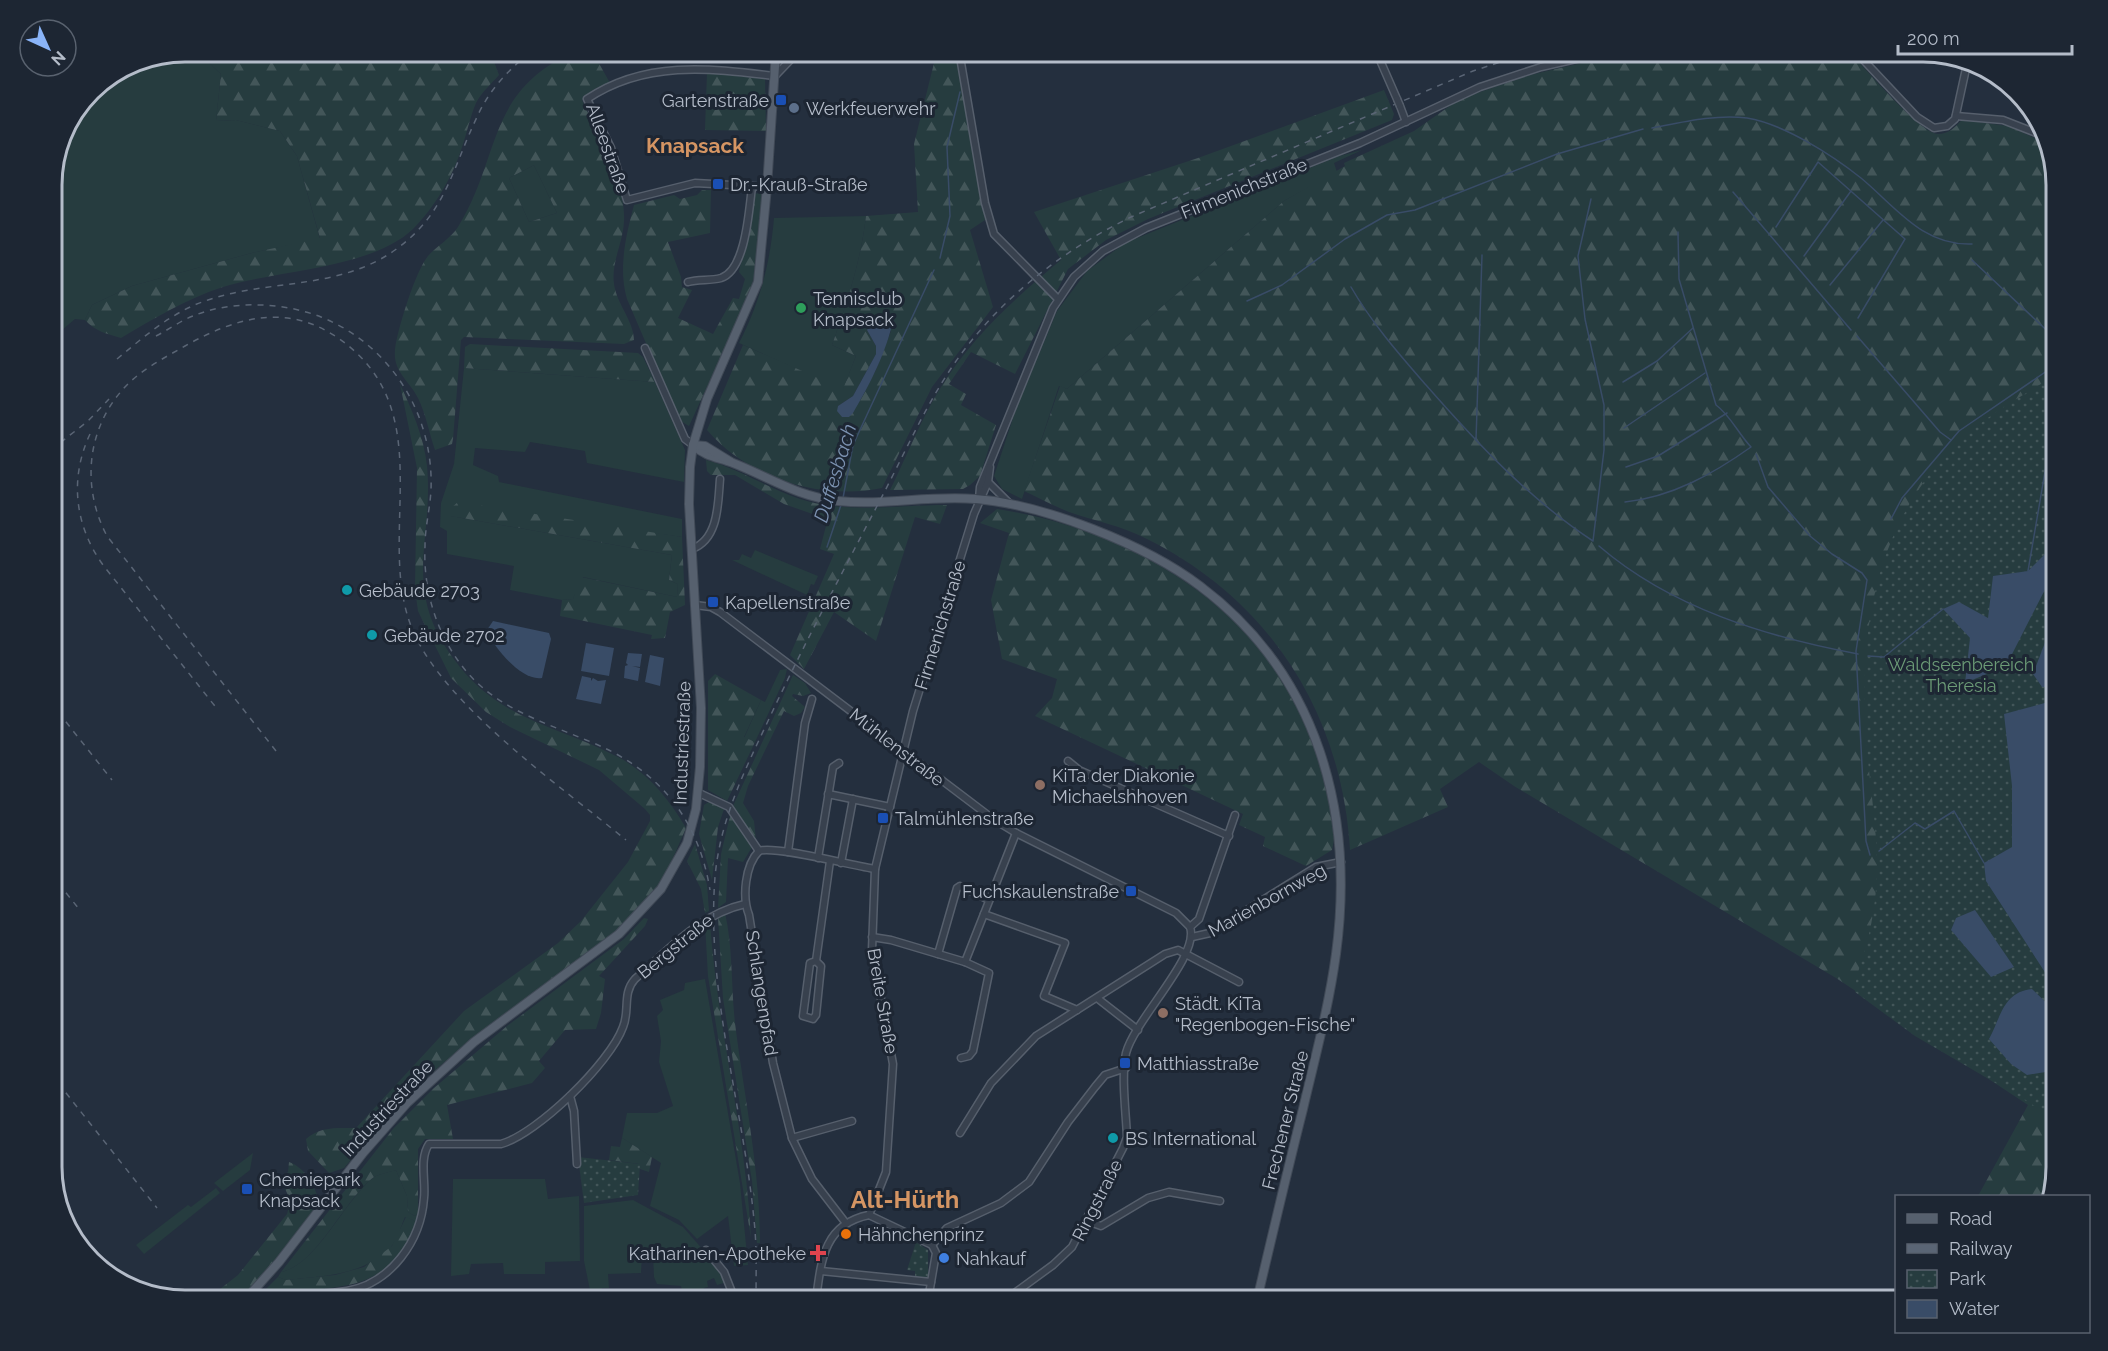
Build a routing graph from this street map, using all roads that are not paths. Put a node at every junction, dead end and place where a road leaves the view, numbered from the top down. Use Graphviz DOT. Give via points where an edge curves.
graph roads {
  1 [pos="776,62"];
  2 [pos="788,62"];
  3 [pos="961,62"];
  4 [pos="1381,62"];
  5 [pos="1568,62"];
  6 [pos="1866,62"];
  7 [pos="1966,69"];
  8 [pos="775,76"];
  9 [pos="1956,116"];
  10 [pos="1406,122"];
  11 [pos="2035,132"];
  12 [pos="752,187"];
  13 [pos="767,187"];
  14 [pos="688,282"];
  15 [pos="1058,299"];
  16 [pos="645,348"];
  17 [pos="693,445"];
  18 [pos="991,458"];
  19 [pos="720,479"];
  20 [pos="988,482"];
  21 [pos="979,499"];
  22 [pos="1010,505"];
  23 [pos="692,549"];
  24 [pos="695,605"];
  25 [pos="812,699"];
  26 [pos="902,751"];
  27 [pos="1068,761"];
  28 [pos="839,764"];
  29 [pos="699,793"];
  30 [pos="828,794"];
  31 [pos="853,799"];
  32 [pos="890,807"];
  33 [pos="1235,815"];
  34 [pos="1016,833"];
  35 [pos="1228,836"];
  36 [pos="759,851"];
  37 [pos="788,852"];
  38 [pos="818,858"];
  39 [pos="830,861"];
  40 [pos="841,862"];
  41 [pos="1341,862"];
  42 [pos="875,868"];
  43 [pos="989,900"];
  44 [pos="745,904"];
  45 [pos="984,914"];
  46 [pos="1190,927"];
  47 [pos="872,937"];
  48 [pos="1192,937"];
  49 [pos="938,954"];
  50 [pos="1187,954"];
  51 [pos="816,961"];
  52 [pos="965,962"];
  53 [pos="1239,981"];
  54 [pos="1097,998"];
  55 [pos="1077,1010"];
  56 [pos="1138,1030"];
  57 [pos="961,1058"];
  58 [pos="1126,1068"];
  59 [pos="570,1096"];
  60 [pos="852,1121"];
  61 [pos="960,1133"];
  62 [pos="792,1138"];
  63 [pos="577,1164"];
  64 [pos="1220,1201"];
  65 [pos="869,1215"];
  66 [pos="1087,1221"];
  67 [pos="845,1222"];
  68 [pos="932,1245"];
  69 [pos="706,1250"];
  70 [pos="821,1271"];
  71 [pos="930,1282"];
  72 [pos="253,1290"];
  73 [pos="337,1290"];
  74 [pos="731,1290"];
  75 [pos="818,1290"];
  76 [pos="929,1290"];
  77 [pos="1018,1290"];
  78 [pos="1259,1290"];
  1 -- 8 [label="main road, Industriestraße"];
  2 -- 8 [label="street"];
  3 -- 15 [label="street" via="994,234"];
  4 -- 10 [label="street"];
  5 -- 10 [label="street, Firmenichstraße" via="1498,80"];
  6 -- 9 [label="street" via="1925,124 1942,128"];
  7 -- 9 [label="street"];
  8 -- 12 [label="street, Alleestraße" via="703,68 656,70 627,78 586,99 611,148 627,200 695,183"];
  8 -- 13 [label="main road, Industriestraße"];
  9 -- 11 [label="street" via="2003,120"];
  10 -- 15 [label="street, Firmenichstraße" via="1133,233 1088,263"];
  12 -- 13 [label="street"];
  12 -- 14 [label="street" via="744,237 733,268 721,278"];
  13 -- 17 [label="main road, Industriestraße" via="758,282 707,399"];
  15 -- 18 [label="street, Firmenichstraße"];
  16 -- 17 [label="street" via="685,439"];
  17 -- 21 [label="main road, Frechener Straße" via="703,455 731,462 801,494 837,501"];
  17 -- 23 [label="main road, Industriestraße" via="689,504"];
  18 -- 20 [label="street, Firmenichstraße"];
  18 -- 21 [label="street, Firmenichstraße"];
  19 -- 23 [label="street" via="712,530 702,545"];
  20 -- 21 [label="street, Firmenichstraße"];
  20 -- 22 [label="street"];
  21 -- 22 [label="main road, Frechener Straße"];
  21 -- 26 [label="street, Firmenichstraße"];
  22 -- 41 [label="main road, Frechener Straße" via="1094,531 1156,558 1215,597 1257,639 1291,687 1316,737 1331,786"];
  23 -- 24 [label="main road, Industriestraße"];
  24 -- 26 [label="street, Mühlenstraße" via="720,612"];
  24 -- 29 [label="main road, Industriestraße" via="701,708"];
  25 -- 37 [label="street" via="805,723"];
  26 -- 32 [label="street, Breite Straße"];
  26 -- 34 [label="street, Mühlenstraße"];
  27 -- 35 [label="street" via="1079,770"];
  28 -- 30 [label="street" via="833,767"];
  29 -- 36 [label="street" via="729,807"];
  29 -- 72 [label="main road, Industriestraße" via="683,852 661,889 641,912 591,957 501,1021 428,1083 363,1152"];
  30 -- 31 [label="street"];
  30 -- 38 [label="street"];
  31 -- 32 [label="street"];
  31 -- 40 [label="street"];
  32 -- 42 [label="street, Breite Straße"];
  33 -- 35 [label="street"];
  34 -- 43 [label="street"];
  34 -- 46 [label="street, Mühlenstraße" via="1176,913"];
  35 -- 46 [label="street" via="1199,919"];
  36 -- 37 [label="street"];
  36 -- 44 [label="street, Schlangenpfad" via="749,869"];
  37 -- 38 [label="street"];
  38 -- 39 [label="street"];
  39 -- 40 [label="street"];
  39 -- 51 [label="street"];
  40 -- 42 [label="street"];
  41 -- 48 [label="street, Marienbornweg" via="1316,867 1210,933"];
  41 -- 78 [label="main road, Frechener Straße" via="1339,928 1328,998"];
  42 -- 47 [label="street, Breite Straße"];
  43 -- 45 [label="street"];
  43 -- 49 [label="street" via="957,888"];
  44 -- 59 [label="street, Bergstraße" via="726,908 703,921 635,979 629,986 625,1022 619,1036"];
  44 -- 62 [label="street, Schlangenpfad" via="773,1064"];
  45 -- 52 [label="street"];
  45 -- 55 [label="street" via="1065,942 1044,996"];
  46 -- 48 [label="street"];
  47 -- 49 [label="street"];
  47 -- 65 [label="street, Breite Straße" via="893,1064 886,1172"];
  48 -- 50 [label="street"];
  49 -- 52 [label="street"];
  50 -- 53 [label="street"];
  50 -- 54 [label="street" via="1178,950 1165,954"];
  50 -- 56 [label="street"];
  51 -- 51 [label="street" via="810,963 803,1016 813,1019 821,966"];
  52 -- 57 [label="street" via="989,973 973,1051"];
  54 -- 55 [label="street"];
  54 -- 56 [label="street"];
  55 -- 61 [label="street" via="1036,1036 1011,1060 980,1098"];
  56 -- 58 [label="street" via="1126,1054"];
  58 -- 66 [label="street, Ringstraße" via="1126,1143"];
  58 -- 68 [label="street" via="1105,1075 1025,1186 1001,1203 947,1228"];
  59 -- 63 [label="street"];
  59 -- 73 [label="street, Bergstraße" via="539,1124 511,1141 488,1145 429,1144 423,1157 421,1219 409,1248 374,1281"];
  60 -- 62 [label="street"];
  62 -- 67 [label="street, Schlangenpfad" via="812,1179"];
  64 -- 66 [label="street" via="1168,1192 1148,1197 1101,1226"];
  65 -- 67 [label="street"];
  65 -- 68 [label="street"];
  66 -- 77 [label="street, Ringstraße" via="1065,1255"];
  67 -- 70 [label="street" via="831,1239"];
  68 -- 71 [label="street" via="936,1253"];
  69 -- 74 [label="street" via="724,1272"];
  70 -- 71 [label="street"];
  70 -- 75 [label="street"];
  71 -- 76 [label="street"];
}
